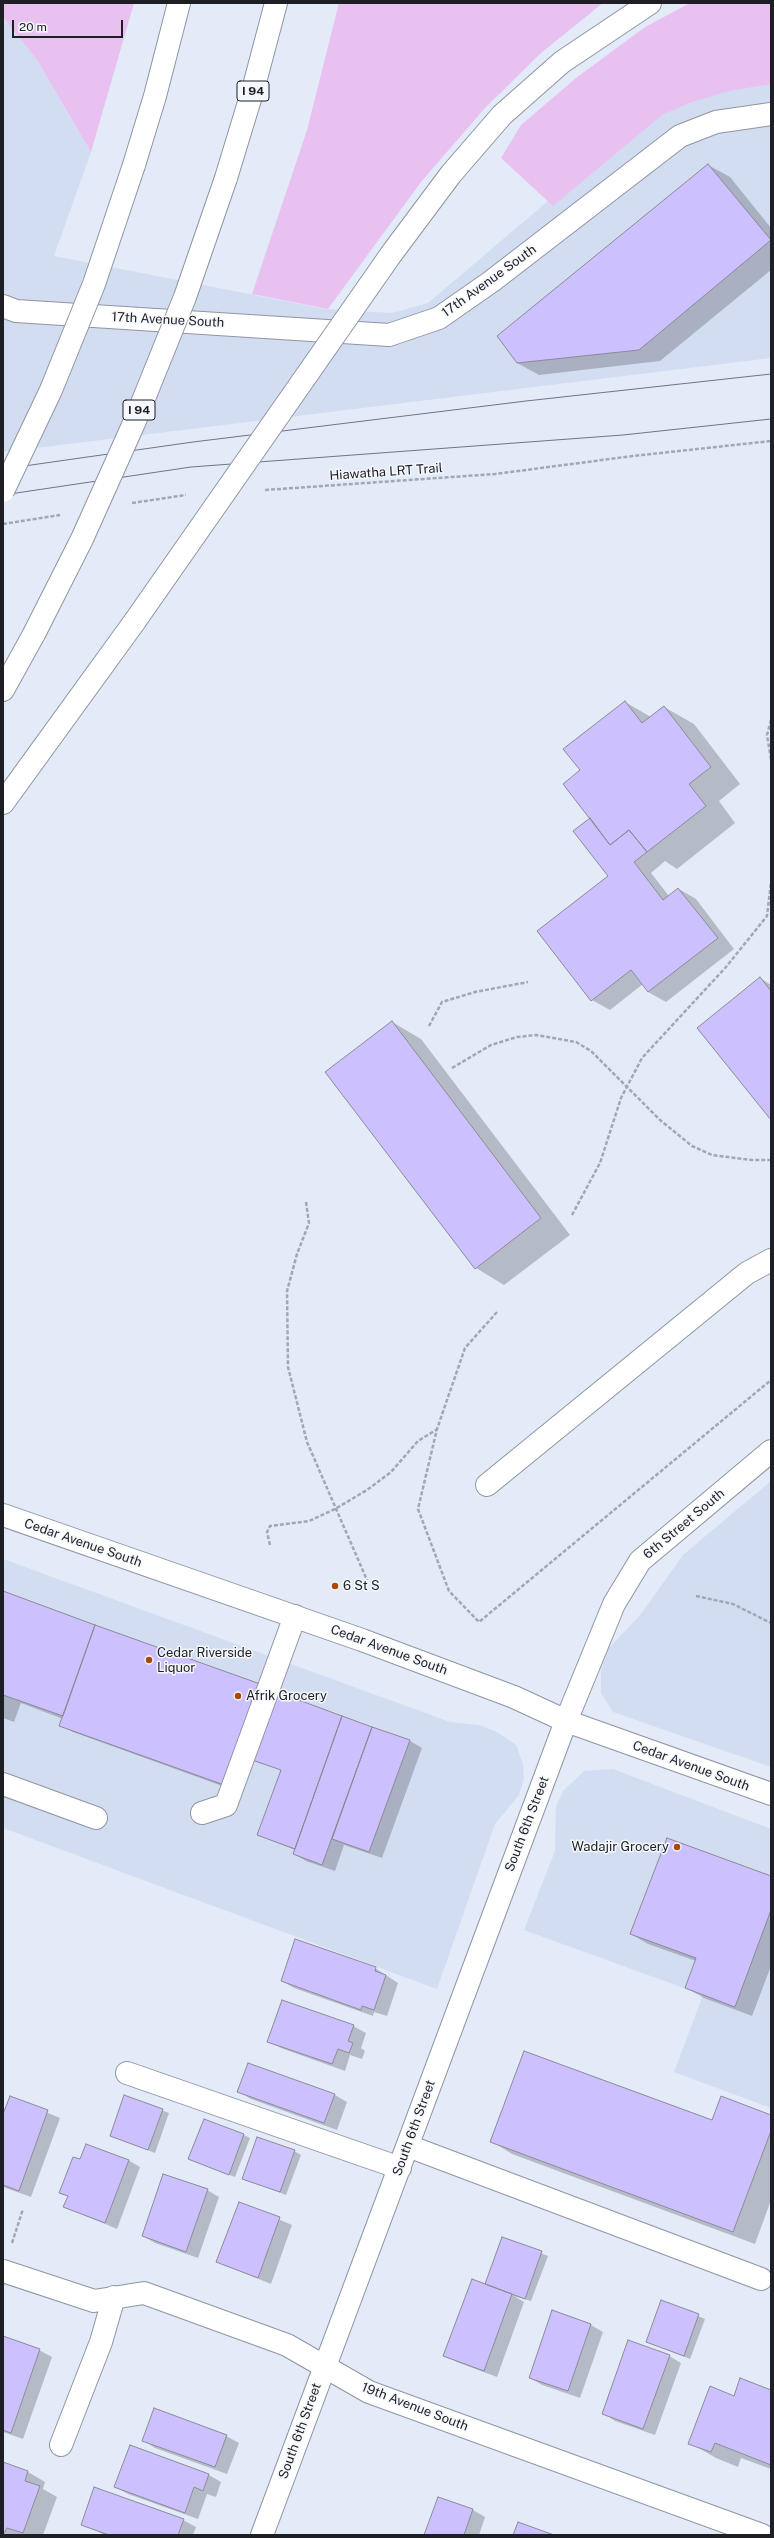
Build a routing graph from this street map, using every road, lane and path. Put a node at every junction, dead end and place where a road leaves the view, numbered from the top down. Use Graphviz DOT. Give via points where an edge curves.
graph roads {
  1 [pos="179,3"];
  2 [pos="276,3"];
  3 [pos="650,3"];
  4 [pos="771,114"];
  5 [pos="3,306"];
  6 [pos="771,441"];
  7 [pos="259,490"];
  8 [pos="3,491"];
  9 [pos="188,494"];
  10 [pos="126,504"];
  11 [pos="64,514"];
  12 [pos="3,524"];
  13 [pos="3,690"];
  14 [pos="771,720"];
  15 [pos="771,759"];
  16 [pos="3,803"];
  17 [pos="771,882"];
  18 [pos="528,982"];
  19 [pos="429,1026"];
  20 [pos="452,1068"];
  21 [pos="627,1087"];
  22 [pos="771,1160"];
  23 [pos="306,1202"];
  24 [pos="572,1215"];
  25 [pos="771,1260"];
  26 [pos="497,1312"];
  27 [pos="771,1380"];
  28 [pos="437,1429"];
  29 [pos="771,1452"];
  30 [pos="487,1485"];
  31 [pos="335,1509"];
  32 [pos="3,1515"];
  33 [pos="270,1544"];
  34 [pos="367,1580"];
  35 [pos="696,1596"];
  36 [pos="295,1616"];
  37 [pos="771,1622"];
  38 [pos="566,1721"];
  39 [pos="3,1784"];
  40 [pos="771,1794"];
  41 [pos="202,1813"];
  42 [pos="96,1818"];
  43 [pos="127,2073"];
  44 [pos="408,2146"];
  45 [pos="400,2168"];
  46 [pos="24,2209"];
  47 [pos="10,2248"];
  48 [pos="3,2271"];
  49 [pos="761,2279"];
  50 [pos="114,2298"];
  51 [pos="324,2367"];
  52 [pos="61,2445"];
  53 [pos="262,2535"];
  54 [pos="762,2535"];
  1 -- 8 [label="main road, bridge" via="155,96 94,284 51,390"];
  2 -- 13 [label="main road, I 94, bridge" via="226,178 185,297 134,423 82,539"];
  3 -- 16 [label="main road, bridge" via="562,62 502,115 451,174 392,253 135,621"];
  4 -- 5 [label="main road, 17th Avenue South" via="716,122 680,136 439,318 389,336 16,311"];
  6 -- 7 [label="path, Hiawatha LRT Trail" via="494,474"];
  9 -- 10 [label="path"];
  11 -- 12 [label="path"];
  14 -- 15 [label="path" via="767,736"];
  17 -- 21 [label="path" via="767,916 726,968 642,1058"];
  18 -- 19 [label="path" via="476,992 442,1002"];
  20 -- 21 [label="path" via="491,1045 517,1037 536,1035 576,1042 591,1051"];
  21 -- 22 [label="path" via="660,1120 692,1146 712,1155"];
  21 -- 24 [label="path" via="600,1163"];
  23 -- 31 [label="path" via="309,1223 287,1291 288,1367 307,1442"];
  25 -- 30 [label="main road" via="747,1273"];
  26 -- 28 [label="path" via="465,1348"];
  27 -- 28 [label="path" via="479,1622 449,1591 418,1509"];
  28 -- 31 [label="path" via="418,1441 391,1472"];
  29 -- 38 [label="main road, 6th Street South" via="640,1561 614,1604"];
  31 -- 33 [label="path" via="309,1521 270,1526 267,1532"];
  31 -- 34 [label="path"];
  32 -- 36 [label="main road, Cedar Avenue South"];
  35 -- 37 [label="path" via="733,1604"];
  36 -- 38 [label="main road, Cedar Avenue South" via="514,1697"];
  36 -- 41 [label="main road" via="226,1805"];
  38 -- 40 [label="main road, Cedar Avenue South"];
  38 -- 44 [label="main road, South 6th Street"];
  39 -- 42 [label="main road"];
  43 -- 45 [label="main road"];
  44 -- 45 [label="main road, South 6th Street"];
  44 -- 49 [label="main road"];
  45 -- 51 [label="main road, South 6th Street"];
  46 -- 47 [label="path"];
  48 -- 50 [label="main road, 19th Avenue South" via="94,2301"];
  50 -- 51 [label="main road, 19th Avenue South" via="144,2293 287,2345"];
  50 -- 52 [label="main road" via="101,2342"];
  51 -- 53 [label="main road, South 6th Street"];
  51 -- 54 [label="main road, 19th Avenue South" via="369,2392"];
}
